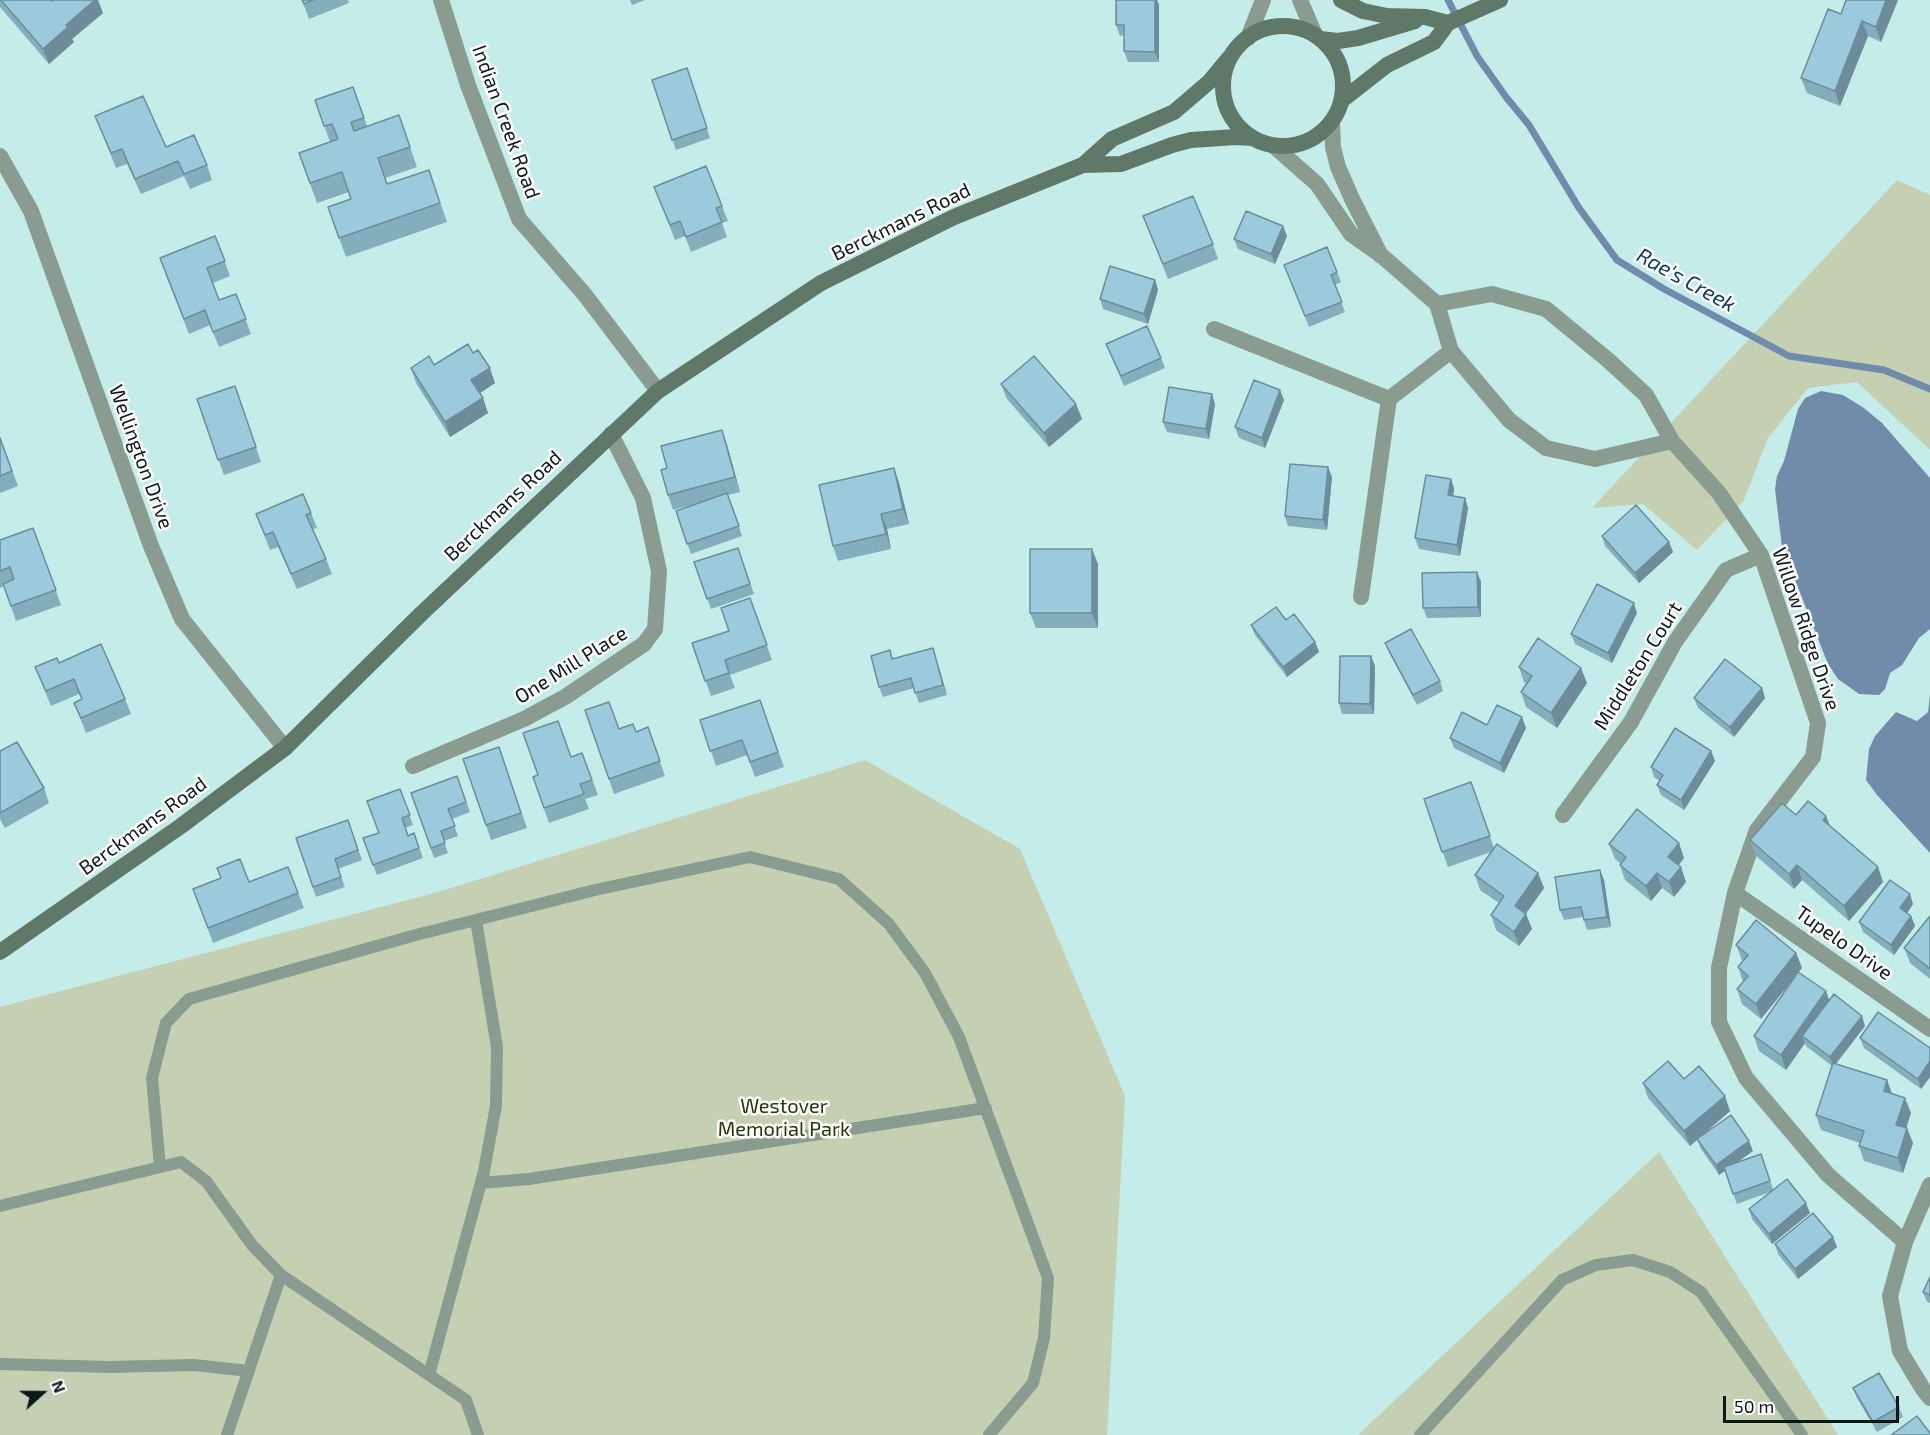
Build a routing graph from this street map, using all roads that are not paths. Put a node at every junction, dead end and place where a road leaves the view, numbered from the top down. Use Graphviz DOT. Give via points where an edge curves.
graph roads {
  1 [pos="441,0"];
  2 [pos="1263,0"];
  3 [pos="1300,0"];
  4 [pos="1341,0"];
  5 [pos="1500,0"];
  6 [pos="1425,17"];
  7 [pos="1448,23"];
  8 [pos="1317,37"];
  9 [pos="1248,38"];
  10 [pos="1229,58"];
  11 [pos="1341,101"];
  12 [pos="1332,122"];
  13 [pos="1252,138"];
  14 [pos="1275,147"];
  15 [pos="0,156"];
  16 [pos="1083,165"];
  17 [pos="1382,256"];
  18 [pos="1437,304"];
  19 [pos="1214,329"];
  20 [pos="1451,351"];
  21 [pos="658,391"];
  22 [pos="1389,399"];
  23 [pos="610,434"];
  24 [pos="1672,441"];
  25 [pos="1761,555"];
  26 [pos="1361,597"];
  27 [pos="285,747"];
  28 [pos="413,766"];
  29 [pos="1563,815"];
  30 [pos="1735,892"];
  31 [pos="476,920"];
  32 [pos="0,952"];
  33 [pos="1930,1029"];
  34 [pos="986,1108"];
  35 [pos="160,1167"];
  36 [pos="481,1183"];
  37 [pos="1930,1185"];
  38 [pos="0,1206"];
  39 [pos="1905,1242"];
  40 [pos="281,1275"];
  41 [pos="0,1364"];
  42 [pos="249,1371"];
  43 [pos="429,1376"];
  44 [pos="1930,1398"];
  45 [pos="227,1435"];
  46 [pos="478,1435"];
  47 [pos="990,1435"];
  48 [pos="1420,1435"];
  49 [pos="1802,1435"];
  1 -- 21 [label="street, Indian Creek Road" via="468,85 519,219 585,295"];
  2 -- 9 [label="street"];
  3 -- 8 [label="street"];
  4 -- 6 [label="main road" via="1363,11 1387,16"];
  5 -- 7 [label="main road"];
  6 -- 7 [label="main road"];
  6 -- 8 [label="main road" via="1358,38 1338,41"];
  7 -- 11 [label="main road" via="1434,42 1387,65"];
  8 -- 9 [label="main road" via="1296,27 1275,26"];
  8 -- 11 [label="main road" via="1331,49 1341,67"];
  9 -- 10 [label="main road"];
  10 -- 13 [label="main road" via="1223,96 1229,114"];
  10 -- 16 [label="main road, Berckmans Road" via="1209,82 1174,112 1112,139"];
  11 -- 12 [label="main road"];
  12 -- 14 [label="main road" via="1313,140"];
  12 -- 17 [label="street" via="1338,167"];
  13 -- 14 [label="main road"];
  13 -- 16 [label="main road, Berckmans Road" via="1191,140 1121,164"];
  14 -- 17 [label="street" via="1317,184 1352,234"];
  15 -- 27 [label="street, Wellington Drive" via="31,211 151,546 182,619"];
  16 -- 21 [label="main road, Berckmans Road" via="954,217 821,283"];
  17 -- 18 [label="street"];
  18 -- 20 [label="street"];
  18 -- 24 [label="street, Willow Ridge Drive" via="1492,294 1546,309 1646,395"];
  19 -- 22 [label="street"];
  20 -- 22 [label="street"];
  20 -- 24 [label="street" via="1509,420 1546,448 1595,459"];
  21 -- 23 [label="main road, Berckmans Road"];
  22 -- 26 [label="street"];
  23 -- 27 [label="main road, Berckmans Road"];
  23 -- 28 [label="street, One Mill Place" via="643,498 659,571 655,629 637,650 565,697 524,719"];
  24 -- 25 [label="street, Willow Ridge Drive" via="1719,493"];
  25 -- 29 [label="street, Middleton Court" via="1726,570 1675,642 1631,722"];
  25 -- 30 [label="street, Willow Ridge Drive" via="1818,723 1814,757 1757,830"];
  27 -- 32 [label="main road, Berckmans Road" via="171,833"];
  30 -- 33 [label="street, Tupelo Drive"];
  30 -- 39 [label="street, Willow Ridge Drive" via="1719,968 1719,1022 1746,1077 1828,1175"];
  31 -- 34 [label="lane" via="750,857 838,879 890,924 925,973 959,1037"];
  31 -- 35 [label="lane" via="189,999 166,1023 152,1078"];
  31 -- 36 [label="lane" via="497,1047 496,1106"];
  34 -- 36 [label="lane" via="530,1179"];
  34 -- 47 [label="lane" via="1048,1278 1044,1338 1033,1383"];
  35 -- 38 [label="lane"];
  35 -- 40 [label="lane" via="181,1162 206,1181 252,1245"];
  36 -- 43 [label="lane"];
  37 -- 39 [label="street"];
  39 -- 44 [label="street" via="1890,1296 1900,1351"];
  40 -- 42 [label="lane"];
  40 -- 43 [label="lane"];
  41 -- 42 [label="lane" via="194,1365"];
  42 -- 45 [label="lane"];
  43 -- 46 [label="lane" via="466,1400"];
  48 -- 49 [label="lane" via="1562,1280 1596,1265 1633,1260 1670,1272 1701,1292"];
}
